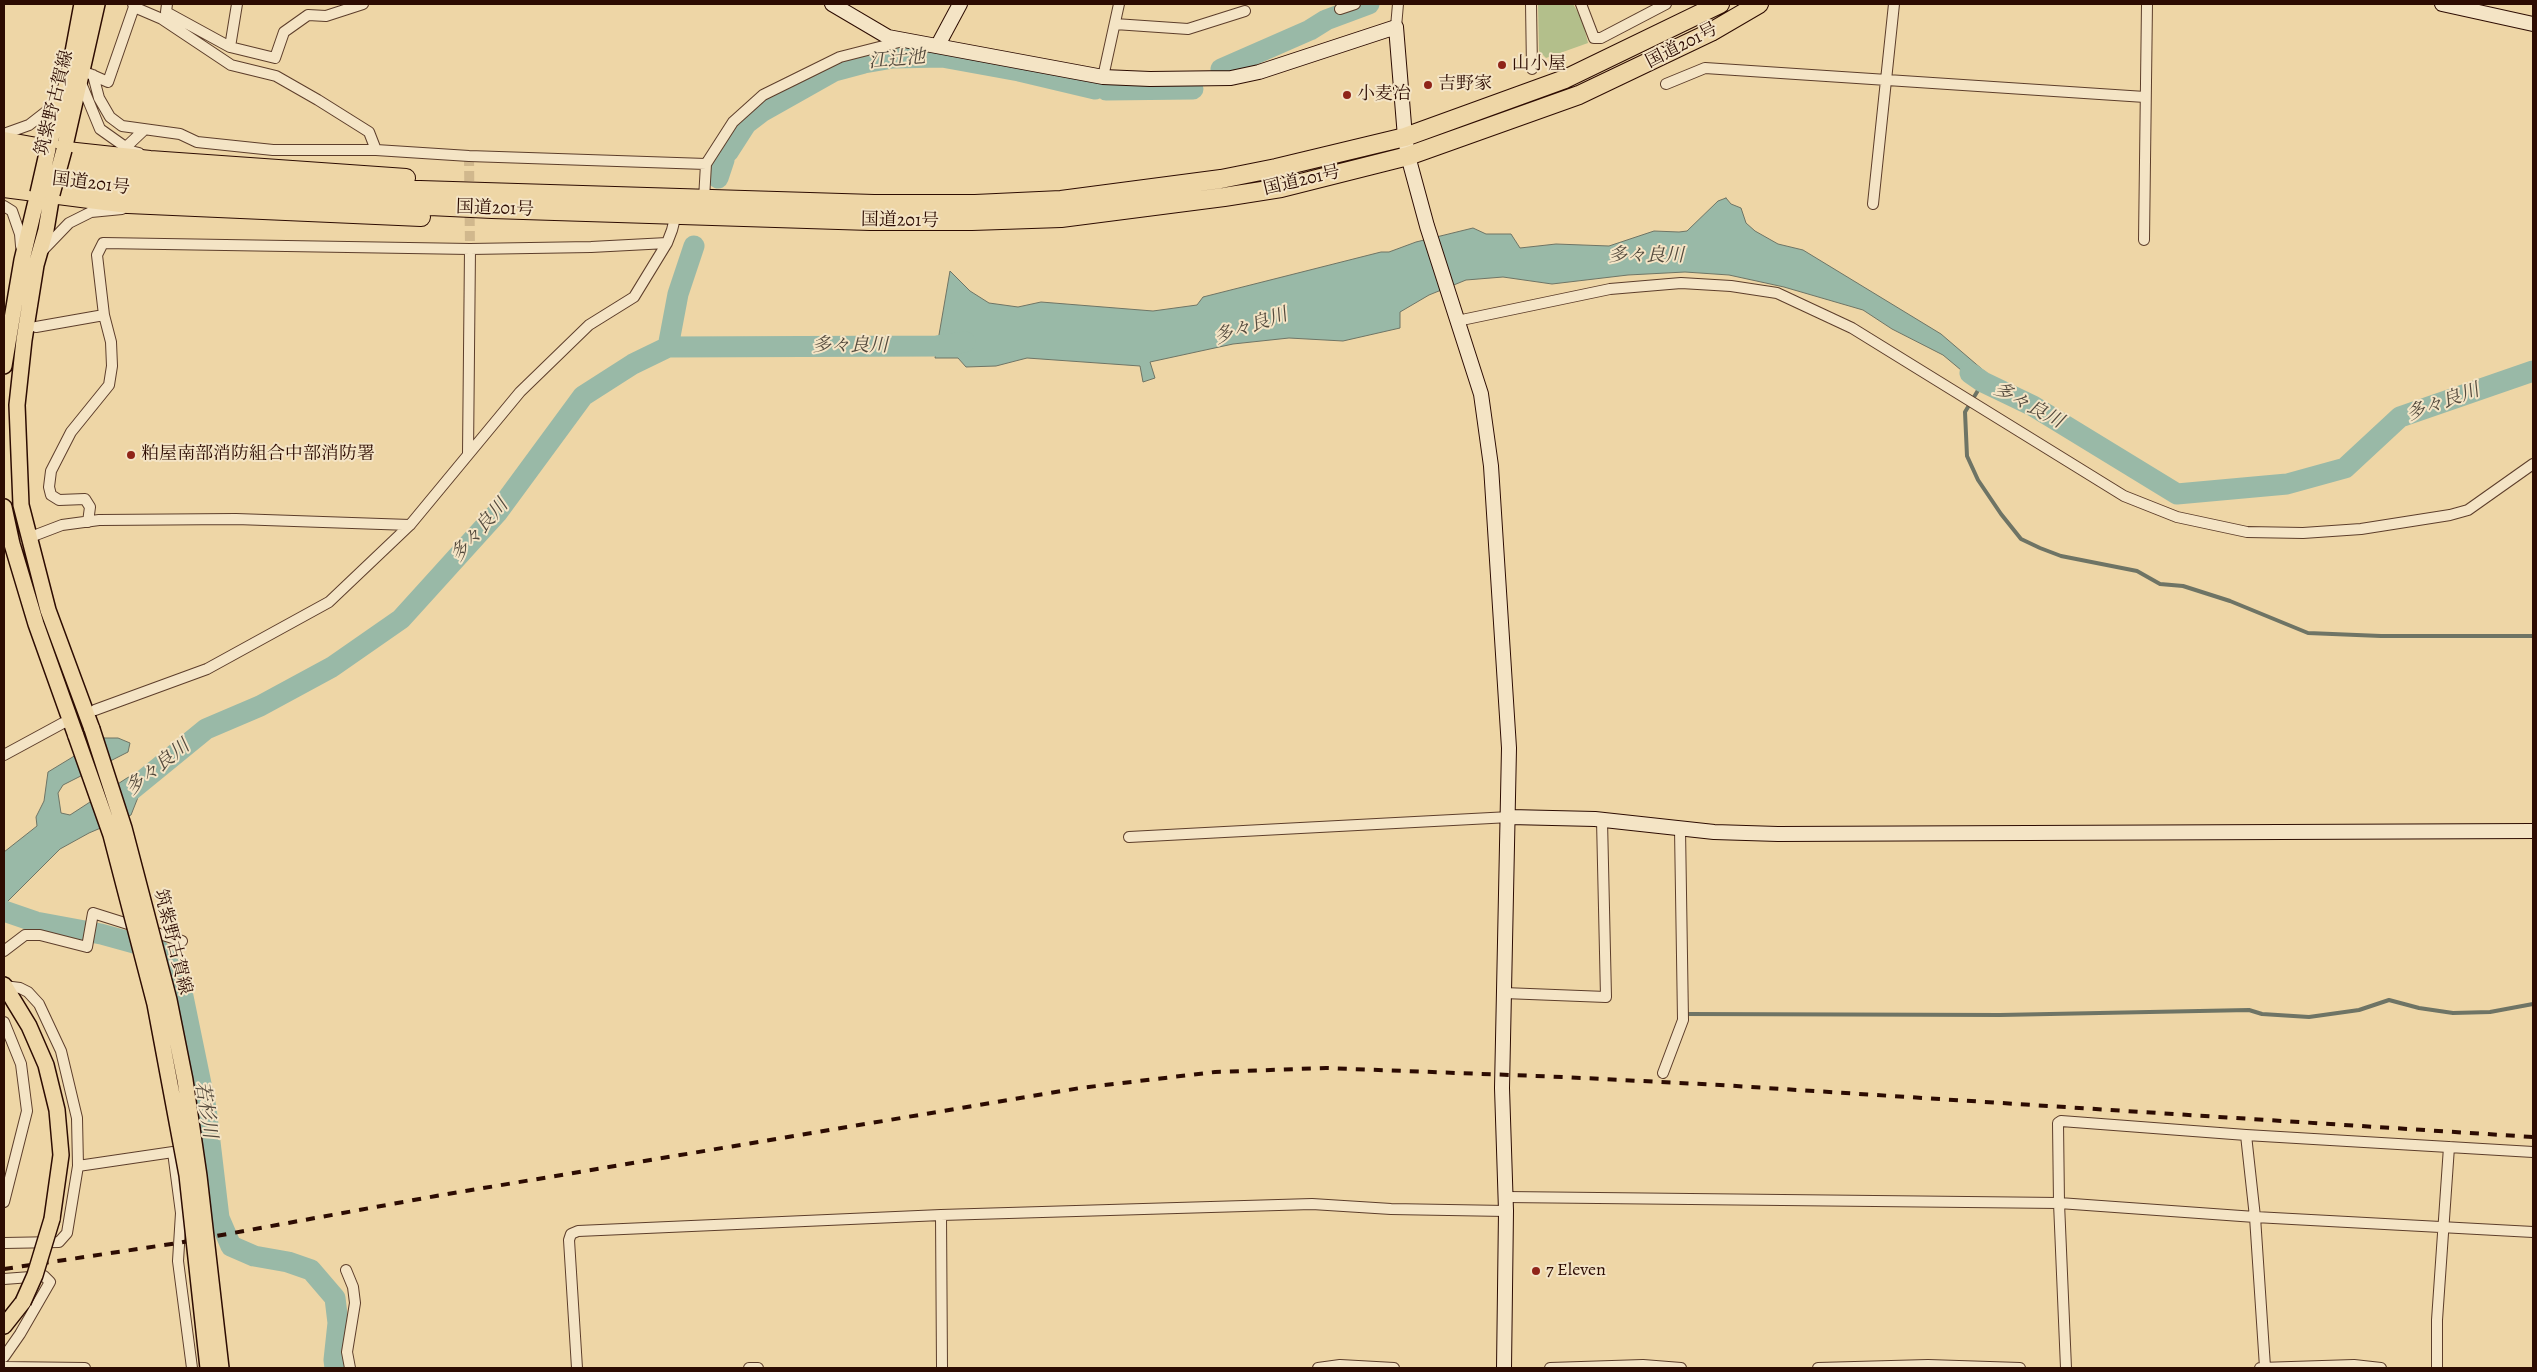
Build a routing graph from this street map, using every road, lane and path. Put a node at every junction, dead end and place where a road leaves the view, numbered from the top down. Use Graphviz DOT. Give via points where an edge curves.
graph roads {
  1 [pos="82,4"];
  2 [pos="97,4"];
  3 [pos="166,4"];
  4 [pos="237,4"];
  5 [pos="309,4"];
  6 [pos="363,4"];
  7 [pos="832,4"];
  8 [pos="960,4"];
  9 [pos="1119,4"];
  10 [pos="1355,4"];
  11 [pos="1398,4"];
  12 [pos="1531,4"];
  13 [pos="1581,4"];
  14 [pos="1666,4"];
  15 [pos="1720,4"];
  16 [pos="1759,4"];
  17 [pos="1894,4"];
  18 [pos="2147,4"];
  19 [pos="2442,4"];
  20 [pos="134,6"];
  21 [pos="1340,9"];
  22 [pos="1245,12"];
  23 [pos="308,15"];
  24 [pos="1115,24"];
  25 [pos="2533,24"];
  26 [pos="1396,26"];
  27 [pos="904,41"];
  28 [pos="938,45"];
  29 [pos="230,48"];
  30 [pos="1532,70"];
  31 [pos="81,77"];
  32 [pos="1103,77"];
  33 [pos="1886,80"];
  34 [pos="1666,84"];
  35 [pos="2145,98"];
  36 [pos="144,130"];
  37 [pos="4,134"];
  38 [pos="1404,137"];
  39 [pos="4,141"];
  40 [pos="125,148"];
  41 [pos="56,150"];
  42 [pos="376,150"];
  43 [pos="4,156"];
  44 [pos="1408,156"];
  45 [pos="706,164"];
  46 [pos="246,169"];
  47 [pos="4,173"];
  48 [pos="4,188"];
  49 [pos="45,194"];
  50 [pos="634,197"];
  51 [pos="704,199"];
  52 [pos="1873,204"];
  53 [pos="4,206"];
  54 [pos="160,206"];
  55 [pos="620,212"];
  56 [pos="676,214"];
  57 [pos="2144,240"];
  58 [pos="666,243"];
  59 [pos="470,249"];
  60 [pos="39,254"];
  61 [pos="22,260"];
  62 [pos="104,315"];
  63 [pos="1456,316"];
  64 [pos="36,327"];
  65 [pos="4,366"];
  66 [pos="468,454"];
  67 [pos="2533,464"];
  68 [pos="4,507"];
  69 [pos="88,522"];
  70 [pos="410,525"];
  71 [pos="28,538"];
  72 [pos="8,546"];
  73 [pos="95,710"];
  74 [pos="63,723"];
  75 [pos="4,755"];
  76 [pos="1510,817"];
  77 [pos="1602,820"];
  78 [pos="1680,829"];
  79 [pos="2533,831"];
  80 [pos="1129,836"];
  81 [pos="182,941"];
  82 [pos="4,951"];
  83 [pos="4,986"];
  84 [pos="1504,993"];
  85 [pos="4,1022"];
  86 [pos="1663,1073"];
  87 [pos="2246,1135"];
  88 [pos="2449,1147"];
  89 [pos="2533,1152"];
  90 [pos="78,1166"];
  91 [pos="4,1202"];
  92 [pos="2059,1203"];
  93 [pos="1506,1204"];
  94 [pos="941,1215"];
  95 [pos="2255,1217"];
  96 [pos="2444,1227"];
  97 [pos="2533,1232"];
  98 [pos="4,1243"];
  99 [pos="346,1270"];
  100 [pos="4,1280"];
  101 [pos="4,1326"];
  102 [pos="4,1357"];
  103 [pos="4,1367"];
  104 [pos="85,1368"];
  105 [pos="192,1368"];
  106 [pos="208,1368"];
  107 [pos="221,1368"];
  108 [pos="350,1368"];
  109 [pos="577,1368"];
  110 [pos="749,1368"];
  111 [pos="758,1368"];
  112 [pos="942,1368"];
  113 [pos="1318,1368"];
  114 [pos="1394,1368"];
  115 [pos="1504,1368"];
  116 [pos="1550,1368"];
  117 [pos="1681,1368"];
  118 [pos="1818,1368"];
  119 [pos="2020,1368"];
  120 [pos="2066,1368"];
  121 [pos="2262,1368"];
  122 [pos="2381,1368"];
  123 [pos="2437,1368"];
  1 -- 31 [label="main road, 筑紫野古賀線"];
  2 -- 31 [label="main road, 筑紫野古賀線"];
  3 -- 29 [label="street" via="166,12"];
  4 -- 29 [label="street"];
  5 -- 23 [label="street"];
  6 -- 23 [label="street" via="326,16"];
  7 -- 27 [label="street" via="870,28"];
  8 -- 28 [label="street"];
  9 -- 24 [label="street"];
  10 -- 21 [label="street"];
  11 -- 26 [label="street"];
  12 -- 30 [label="street"];
  13 -- 14 [label="street" via="1594,38 1601,38"];
  15 -- 38 [label="highway, 国道201号" via="1565,79"];
  16 -- 44 [label="highway, 国道201号" via="1711,32 1579,95"];
  17 -- 33 [label="street"];
  18 -- 35 [label="street"];
  19 -- 25 [label="street"];
  20 -- 31 [label="street" via="108,82"];
  20 -- 42 [label="street" via="162,19 231,65 276,76 318,100 369,132"];
  22 -- 24 [label="street" via="1188,30"];
  23 -- 29 [label="street" via="284,32 275,58"];
  24 -- 32 [label="street"];
  26 -- 32 [label="street" via="1259,72 1231,78"];
  26 -- 38 [label="street"];
  27 -- 28 [label="street"];
  27 -- 45 [label="street" via="840,56 763,95 733,122"];
  28 -- 32 [label="street"];
  31 -- 36 [label="street" via="110,117 122,126"];
  31 -- 37 [label="street" via="47,111 29,124"];
  31 -- 40 [label="street" via="100,129"];
  31 -- 41 [label="main road, 筑紫野古賀線"];
  33 -- 34 [label="street" via="1705,68"];
  33 -- 35 [label="street"];
  33 -- 52 [label="street"];
  35 -- 57 [label="street"];
  36 -- 40 [label="street"];
  36 -- 42 [label="street" via="180,134 197,142 274,150"];
  38 -- 44 [label="street"];
  38 -- 51 [label="highway, 国道201号" via="1276,168 1061,200 920,204"];
  39 -- 41 [label="highway"];
  40 -- 46 [label="street"];
  41 -- 46 [label="highway"];
  41 -- 49 [label="main road, 筑紫野古賀線, bridge"];
  42 -- 45 [label="street"];
  43 -- 50 [label="highway, 国道201号" via="222,181"];
  44 -- 56 [label="highway, 国道201号" via="1272,189 1060,218 870,221"];
  44 -- 63 [label="street"];
  45 -- 51 [label="street"];
  46 -- 50 [label="highway" via="566,187"];
  47 -- 55 [label="highway, 国道201号" via="221,196"];
  48 -- 49 [label="highway"];
  49 -- 54 [label="highway"];
  49 -- 60 [label="main road, 筑紫野古賀線"];
  49 -- 61 [label="main road, 筑紫野古賀線"];
  50 -- 51 [label="highway, 国道201号"];
  53 -- 61 [label="street" via="12,211 20,234"];
  54 -- 55 [label="highway" via="377,216 585,220"];
  54 -- 60 [label="street" via="92,212 69,223"];
  55 -- 56 [label="highway, 国道201号"];
  56 -- 58 [label="street"];
  58 -- 59 [label="street" via="591,248"];
  58 -- 66 [label="street" via="634,297 589,325 520,392"];
  59 -- 62 [label="street" via="103,243 97,255"];
  59 -- 66 [label="street"];
  60 -- 71 [label="main road, 筑紫野古賀線" via="24,340 18,405 21,505"];
  61 -- 65 [label="main road, 筑紫野古賀線"];
  62 -- 64 [label="street"];
  62 -- 69 [label="street" via="111,342 109,384 71,432 51,471 49,486 51,495 59,500 85,499 90,507"];
  63 -- 67 [label="street" via="1610,288 1681,283 1778,293 1852,328 2124,496 2177,517 2247,532 2361,529 2468,510"];
  63 -- 76 [label="street" via="1481,394 1487,428 1509,739"];
  66 -- 70 [label="street"];
  68 -- 72 [label="main road, 筑紫野古賀線"];
  69 -- 70 [label="street" via="236,519"];
  69 -- 71 [label="street" via="62,526"];
  70 -- 73 [label="street" via="329,602 207,669"];
  71 -- 72 [label="main road"];
  71 -- 107 [label="main road, 筑紫野古賀線, bridge" via="48,610 124,828 169,1000 199,1176"];
  72 -- 106 [label="main road, 筑紫野古賀線, bridge" via="110,835 155,1004 187,1175"];
  74 -- 75 [label="street"];
  76 -- 77 [label="street"];
  76 -- 80 [label="street"];
  76 -- 84 [label="street"];
  77 -- 78 [label="street"];
  77 -- 84 [label="street" via="1606,997"];
  78 -- 79 [label="street" via="1778,834"];
  78 -- 86 [label="street" via="1683,1020"];
  81 -- 82 [label="street" via="93,913 87,947 40,934 25,935"];
  83 -- 90 [label="street" via="28,992 39,1004 61,1050 77,1118"];
  83 -- 101 [label="main road, bridge" via="29,1026 46,1065 57,1110 61,1155 52,1219 35,1274 23,1302"];
  84 -- 93 [label="street" via="1502,1088"];
  85 -- 91 [label="street" via="21,1064 27,1112"];
  87 -- 88 [label="street"];
  87 -- 92 [label="street" via="2061,1121 2058,1123"];
  87 -- 95 [label="street"];
  88 -- 89 [label="street"];
  88 -- 96 [label="street"];
  90 -- 98 [label="street" via="68,1233 59,1242"];
  90 -- 105 [label="street" via="173,1152 181,1213 178,1262"];
  92 -- 93 [label="street"];
  92 -- 95 [label="street"];
  92 -- 120 [label="street"];
  93 -- 94 [label="street" via="1391,1209 1312,1204"];
  93 -- 115 [label="street"];
  94 -- 109 [label="street" via="588,1230 571,1234"];
  94 -- 112 [label="street"];
  95 -- 96 [label="street"];
  95 -- 121 [label="street"];
  96 -- 97 [label="street"];
  96 -- 123 [label="street"];
  99 -- 108 [label="street" via="355,1303 347,1352"];
  100 -- 102 [label="street" via="44,1276 50,1282"];
  103 -- 104 [label="street"];
  110 -- 111 [label="street"];
  113 -- 114 [label="street" via="1340,1365"];
  116 -- 117 [label="street" via="1643,1365"];
  118 -- 119 [label="street" via="1928,1365"];
  121 -- 122 [label="street" via="2354,1365"];
}
